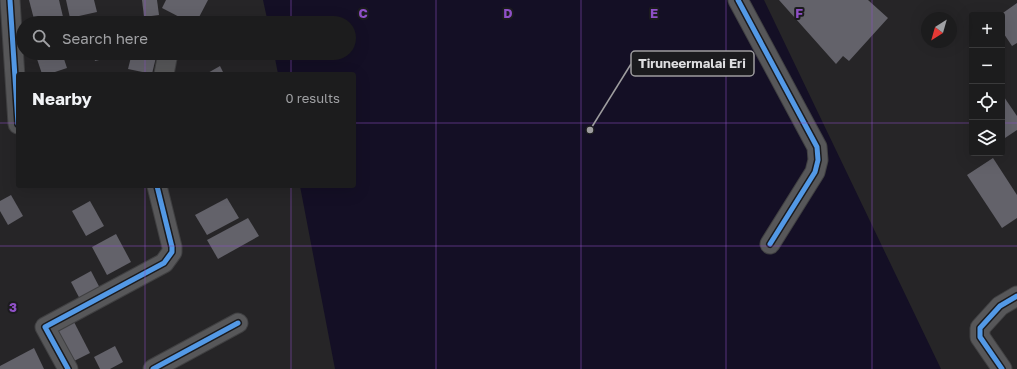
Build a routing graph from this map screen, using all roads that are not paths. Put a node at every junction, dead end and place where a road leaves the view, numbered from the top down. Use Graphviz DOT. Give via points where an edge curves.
graph roads {
  1 [pos="10,0"];
  2 [pos="738,0"];
  3 [pos="16,29"];
  4 [pos="18,60"];
  5 [pos="167,60"];
  6 [pos="18,72"];
  7 [pos="164,72"];
  8 [pos="157,188"];
  9 [pos="770,244"];
  10 [pos="1017,296"];
  11 [pos="238,323"];
  12 [pos="68,369"];
  13 [pos="152,369"];
  14 [pos="1002,369"];
  1 -- 3 [label="street"];
  2 -- 9 [label="street" via="817,147 818,160 815,172"];
  4 -- 6 [label="street"];
  5 -- 7 [label="street"];
  8 -- 12 [label="street" via="172,252 164,263 45,327"];
  10 -- 14 [label="street" via="1000,306 980,328 980,337"];
  11 -- 13 [label="street"];
}
